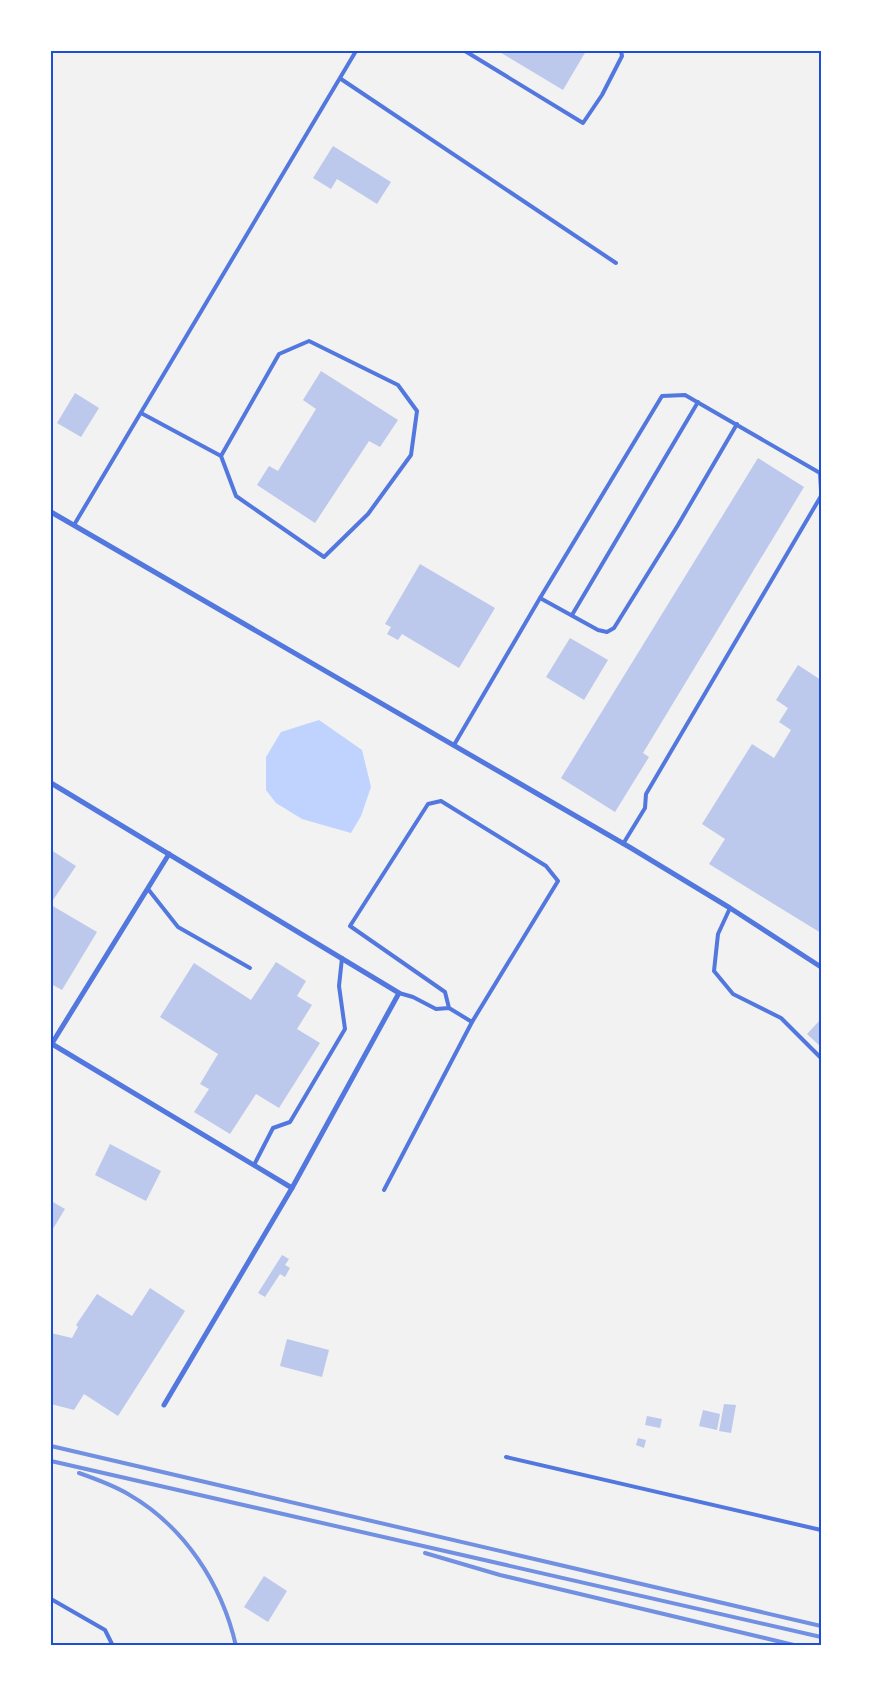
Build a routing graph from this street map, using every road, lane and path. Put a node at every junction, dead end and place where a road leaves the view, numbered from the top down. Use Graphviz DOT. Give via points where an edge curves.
graph roads {
  1 [pos="356,51"];
  2 [pos="465,51"];
  3 [pos="621,51"];
  4 [pos="340,79"];
  5 [pos="616,263"];
  6 [pos="698,402"];
  7 [pos="141,413"];
  8 [pos="737,424"];
  9 [pos="221,456"];
  10 [pos="821,490"];
  11 [pos="821,496"];
  12 [pos="51,512"];
  13 [pos="74,525"];
  14 [pos="540,598"];
  15 [pos="572,615"];
  16 [pos="454,746"];
  17 [pos="51,783"];
  18 [pos="623,844"];
  19 [pos="169,854"];
  20 [pos="148,888"];
  21 [pos="730,908"];
  22 [pos="342,958"];
  23 [pos="821,967"];
  24 [pos="250,968"];
  25 [pos="399,992"];
  26 [pos="449,1008"];
  27 [pos="472,1022"];
  28 [pos="51,1045"];
  29 [pos="821,1058"];
  30 [pos="254,1165"];
  31 [pos="292,1188"];
  32 [pos="384,1190"];
  33 [pos="164,1405"];
  34 [pos="506,1457"];
  35 [pos="821,1530"];
  36 [pos="51,1599"];
  37 [pos="113,1646"];
  1 -- 4 [label="lane"];
  2 -- 3 [label="lane" via="583,123 602,95 622,56"];
  4 -- 5 [label="lane"];
  4 -- 7 [label="lane"];
  6 -- 8 [label="lane"];
  6 -- 14 [label="lane" via="685,395 662,396"];
  6 -- 15 [label="lane"];
  7 -- 9 [label="lane"];
  7 -- 13 [label="lane"];
  8 -- 10 [label="lane" via="820,473"];
  8 -- 15 [label="lane" via="614,628 607,632 598,630"];
  9 -- 9 [label="lane" via="236,496 324,557 368,514 411,455 417,411 398,385 309,341 279,354"];
  11 -- 18 [label="lane" via="646,794 645,808"];
  12 -- 13 [label="street"];
  13 -- 16 [label="street"];
  14 -- 15 [label="lane"];
  14 -- 16 [label="lane"];
  16 -- 18 [label="street"];
  17 -- 19 [label="street"];
  18 -- 21 [label="street"];
  19 -- 20 [label="street"];
  19 -- 22 [label="street"];
  20 -- 24 [label="lane" via="178,927"];
  20 -- 28 [label="street"];
  21 -- 23 [label="street"];
  21 -- 29 [label="lane" via="718,934 714,971 733,994 781,1018"];
  22 -- 25 [label="street"];
  22 -- 30 [label="lane" via="339,986 346,1029 290,1122 273,1128"];
  25 -- 26 [label="lane" via="436,1009"];
  25 -- 31 [label="street"];
  26 -- 27 [label="lane"];
  26 -- 27 [label="lane" via="445,992 350,926 428,804 441,801 546,866 558,881"];
  27 -- 32 [label="lane"];
  28 -- 30 [label="street"];
  30 -- 31 [label="street"];
  31 -- 33 [label="street"];
  34 -- 35 [label="lane"];
  36 -- 37 [label="lane" via="105,1630"];
}
